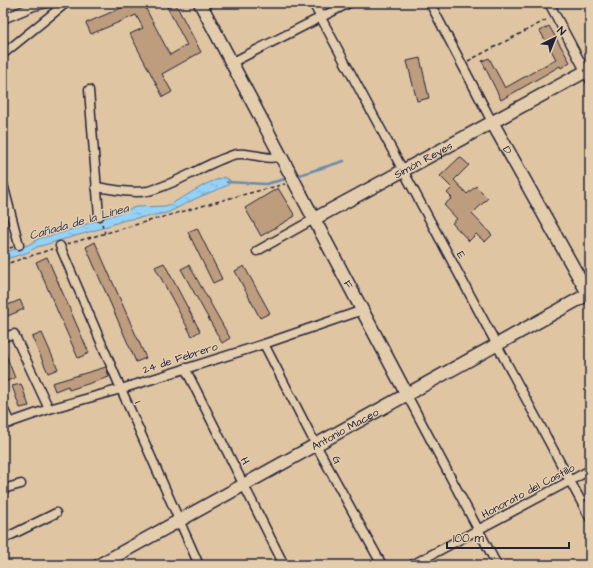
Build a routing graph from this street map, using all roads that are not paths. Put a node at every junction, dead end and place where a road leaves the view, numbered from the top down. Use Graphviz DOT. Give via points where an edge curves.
graph roads {
  1 [pos="47,3"];
  2 [pos="66,3"];
  3 [pos="200,3"];
  4 [pos="313,3"];
  5 [pos="348,3"];
  6 [pos="430,3"];
  7 [pos="549,3"];
  8 [pos="321,17"];
  9 [pos="3,19"];
  10 [pos="3,54"];
  11 [pos="232,63"];
  12 [pos="588,74"];
  13 [pos="89,90"];
  14 [pos="492,122"];
  15 [pos="282,159"];
  16 [pos="404,171"];
  17 [pos="3,184"];
  18 [pos="96,187"];
  19 [pos="99,216"];
  20 [pos="314,219"];
  21 [pos="19,245"];
  22 [pos="60,246"];
  23 [pos="257,251"];
  24 [pos="589,295"];
  25 [pos="363,310"];
  26 [pos="3,337"];
  27 [pos="264,344"];
  28 [pos="497,345"];
  29 [pos="185,368"];
  30 [pos="121,389"];
  31 [pos="407,395"];
  32 [pos="3,408"];
  33 [pos="49,409"];
  34 [pos="6,424"];
  35 [pos="316,445"];
  36 [pos="590,470"];
  37 [pos="570,481"];
  38 [pos="21,484"];
  39 [pos="244,485"];
  40 [pos="3,489"];
  41 [pos="56,513"];
  42 [pos="590,518"];
  43 [pos="179,521"];
  44 [pos="478,530"];
  45 [pos="3,539"];
  46 [pos="99,565"];
  47 [pos="199,565"];
  48 [pos="284,565"];
  49 [pos="382,565"];
  50 [pos="412,565"];
  51 [pos="498,565"];
  1 -- 9 [label="street"];
  2 -- 10 [label="street"];
  3 -- 11 [label="street, F"];
  4 -- 8 [label="street, E"];
  5 -- 8 [label="street"];
  6 -- 14 [label="street, D"];
  7 -- 12 [label="street"];
  8 -- 11 [label="street"];
  8 -- 16 [label="street, E"];
  11 -- 15 [label="street, F"];
  12 -- 14 [label="street, Simón Reyes"];
  13 -- 18 [label="street"];
  14 -- 16 [label="street, Simón Reyes"];
  14 -- 24 [label="street, D"];
  15 -- 18 [label="street" via="252,154 234,155 147,191"];
  15 -- 20 [label="street, F"];
  16 -- 20 [label="street, Simón Reyes"];
  16 -- 28 [label="street, E"];
  17 -- 21 [label="street"];
  18 -- 19 [label="street"];
  20 -- 23 [label="street, Simón Reyes"];
  20 -- 25 [label="street, F"];
  22 -- 30 [label="street, I"];
  24 -- 28 [label="street, Antonio Maceo"];
  25 -- 27 [label="street, 24 de Febrero"];
  25 -- 31 [label="street, F"];
  26 -- 33 [label="street" via="14,334"];
  27 -- 29 [label="street, 24 de Febrero"];
  27 -- 35 [label="street, G"];
  28 -- 31 [label="street, Antonio Maceo"];
  28 -- 37 [label="street, E"];
  29 -- 30 [label="street, 24 de Febrero"];
  29 -- 39 [label="street, H"];
  30 -- 33 [label="street, 24 de Febrero"];
  30 -- 43 [label="street, I"];
  31 -- 35 [label="street, Antonio Maceo"];
  31 -- 44 [label="street, F"];
  32 -- 34 [label="street"];
  33 -- 34 [label="street, 24 de Febrero"];
  35 -- 39 [label="street, Antonio Maceo"];
  35 -- 49 [label="street, G"];
  36 -- 37 [label="street, Honorato del Castillo"];
  37 -- 42 [label="street, E"];
  37 -- 44 [label="street, Honorato del Castillo"];
  38 -- 40 [label="street"];
  39 -- 43 [label="street, Antonio Maceo"];
  39 -- 48 [label="street, H"];
  41 -- 45 [label="street"];
  43 -- 46 [label="street, Antonio Maceo"];
  43 -- 47 [label="street, I"];
  44 -- 50 [label="street, Honorato del Castillo"];
  44 -- 51 [label="street, F"];
}
